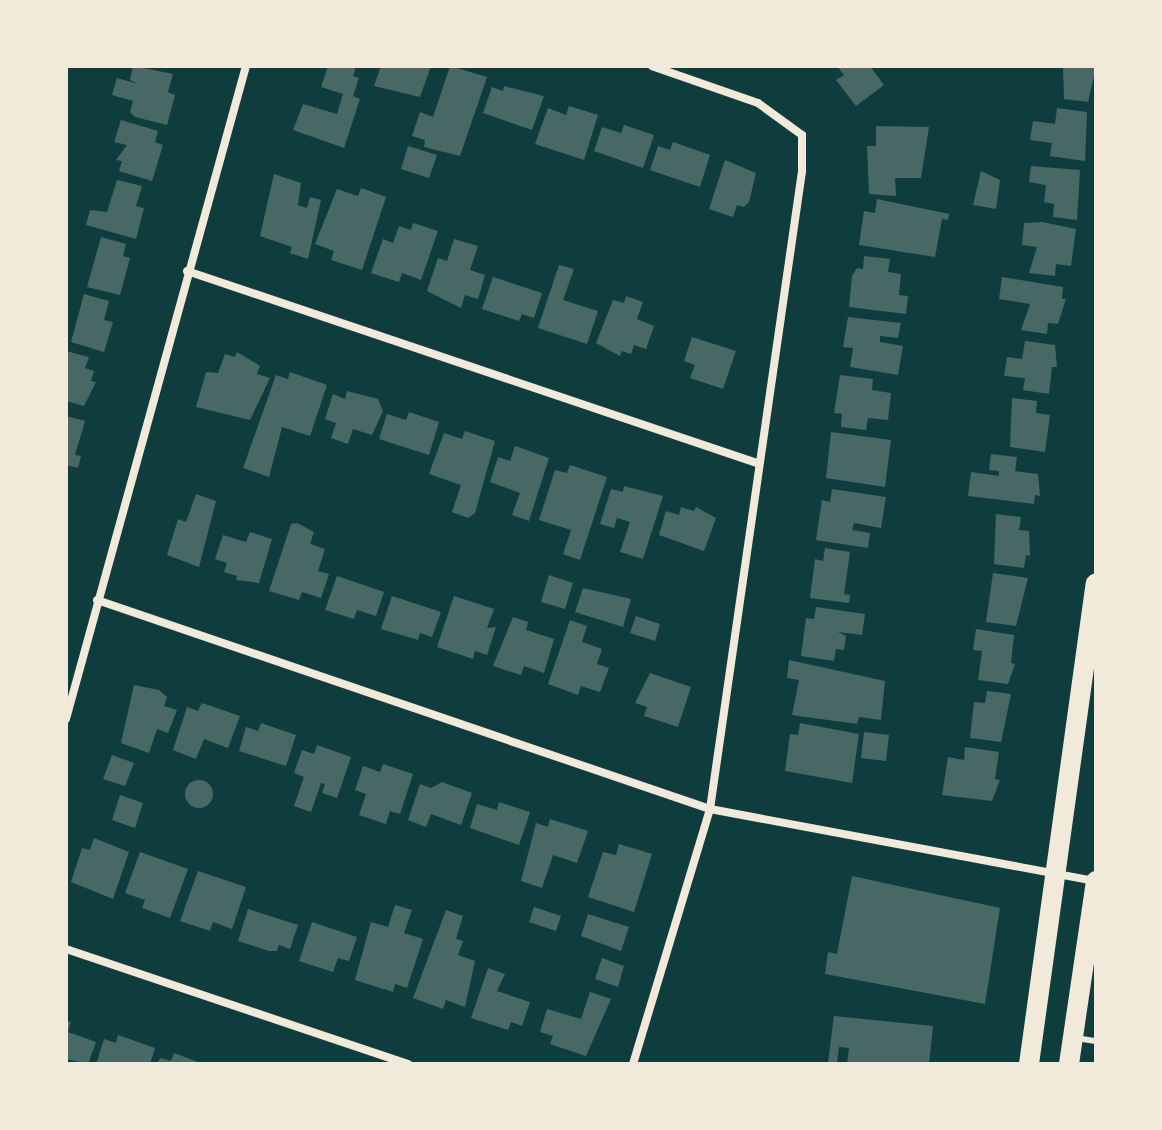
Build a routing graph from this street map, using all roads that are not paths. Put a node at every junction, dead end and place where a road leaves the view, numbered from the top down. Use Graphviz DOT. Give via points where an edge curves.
graph roads {
  1 [pos="246,66"];
  2 [pos="652,66"];
  3 [pos="187,271"];
  4 [pos="757,463"];
  5 [pos="1096,584"];
  6 [pos="97,600"];
  7 [pos="66,719"];
  8 [pos="710,809"];
  9 [pos="1057,875"];
  10 [pos="1096,881"];
  11 [pos="66,949"];
  12 [pos="1073,1037"];
  13 [pos="1096,1041"];
  14 [pos="408,1064"];
  15 [pos="633,1064"];
  16 [pos="1029,1064"];
  17 [pos="1069,1064"];
  1 -- 3 [label="street"];
  2 -- 4 [label="street" via="758,103 802,135 802,171"];
  3 -- 4 [label="street"];
  3 -- 6 [label="street"];
  4 -- 8 [label="street"];
  5 -- 9 [label="main road"];
  6 -- 7 [label="street"];
  6 -- 8 [label="street"];
  8 -- 9 [label="street"];
  8 -- 15 [label="street"];
  9 -- 10 [label="street"];
  9 -- 16 [label="main road"];
  10 -- 12 [label="main road"];
  11 -- 14 [label="street"];
  12 -- 13 [label="lane"];
  12 -- 17 [label="main road"];
}
